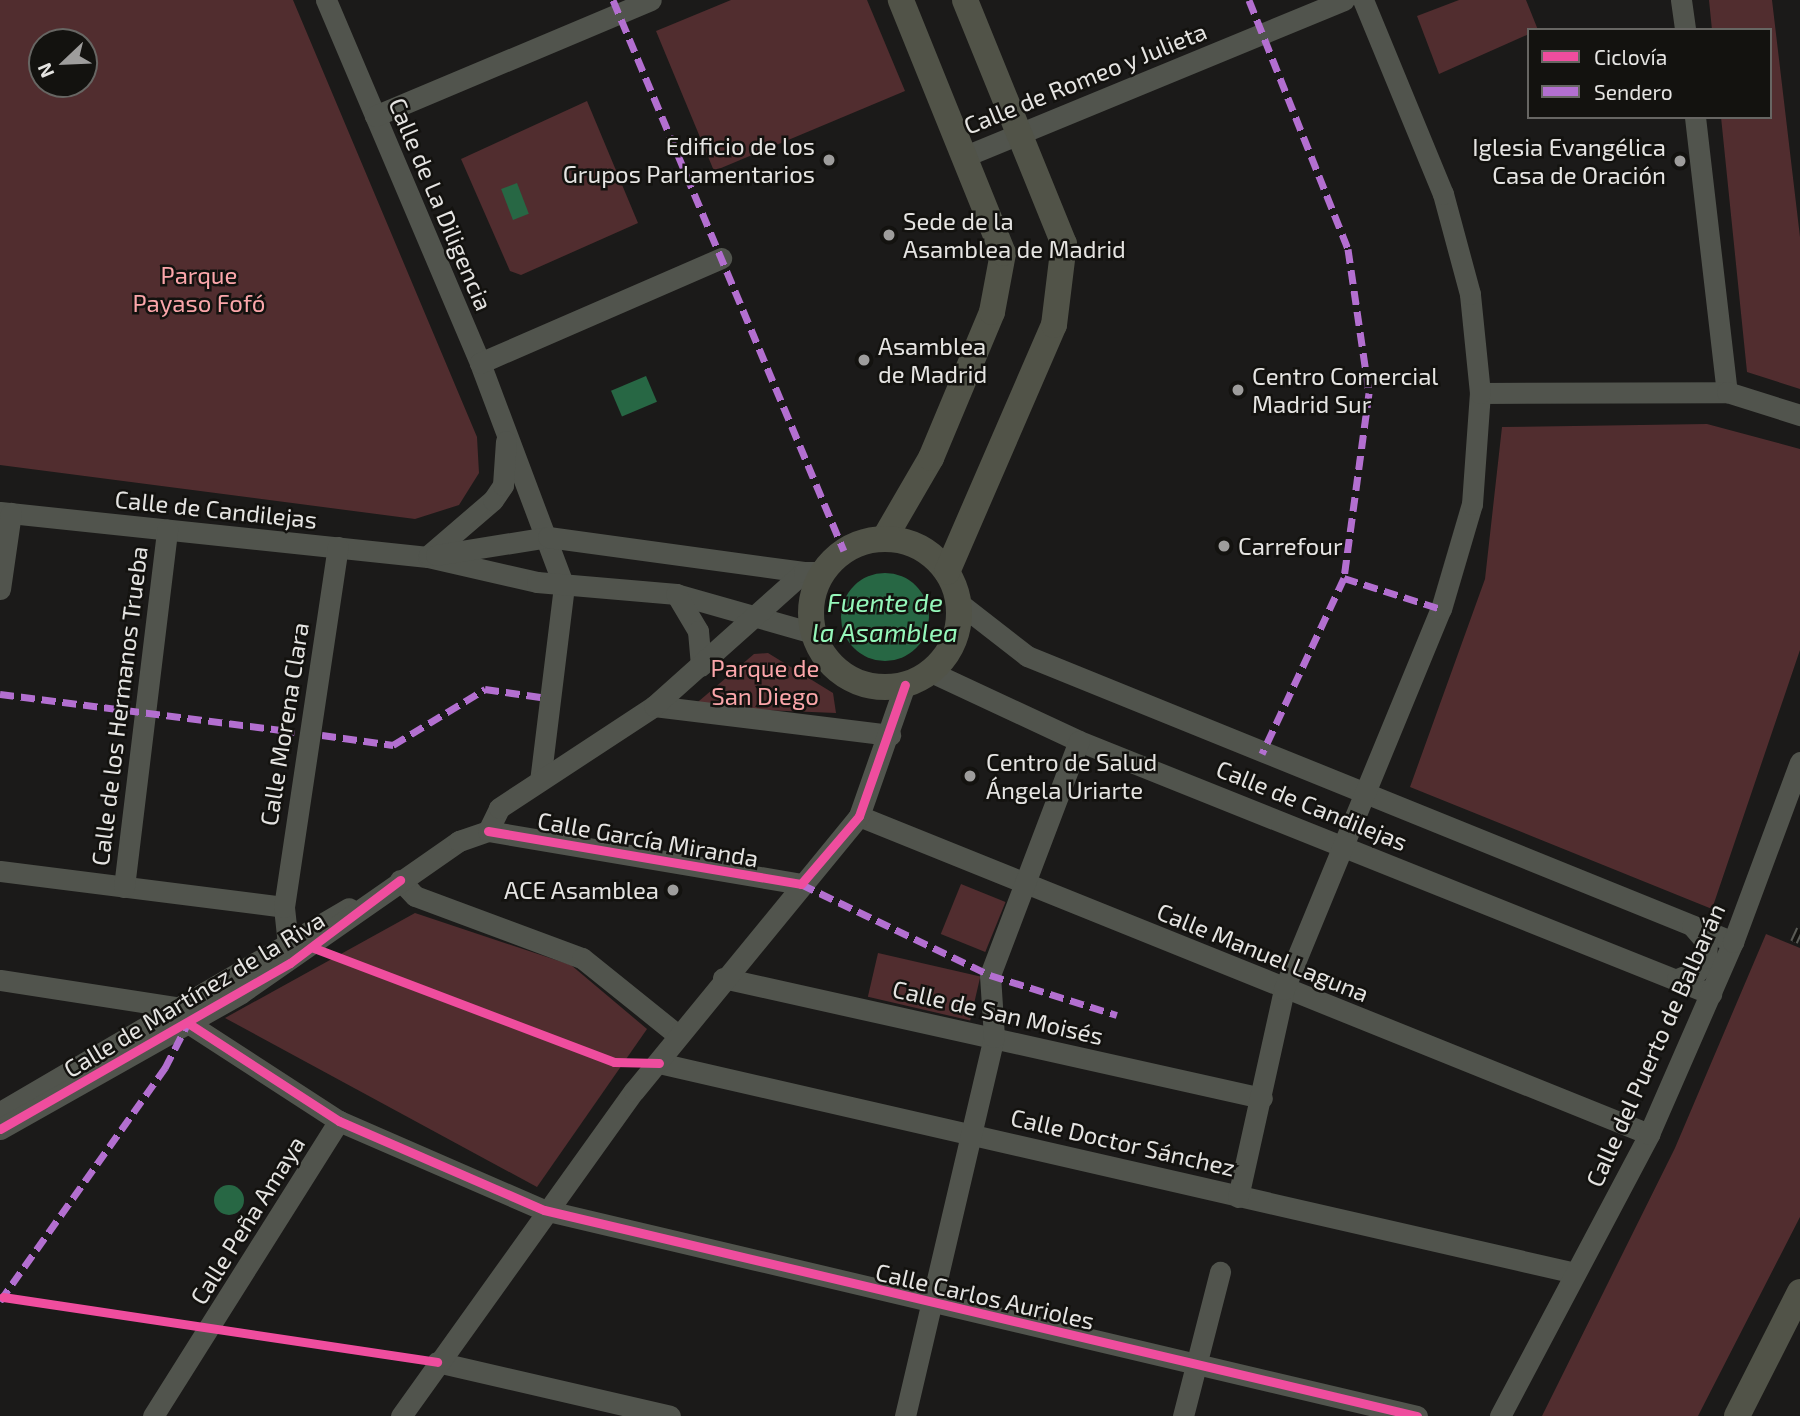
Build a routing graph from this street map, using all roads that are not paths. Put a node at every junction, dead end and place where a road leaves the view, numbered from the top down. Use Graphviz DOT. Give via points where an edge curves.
graph roads {
  1 [pos="326,0"];
  2 [pos="651,0"];
  3 [pos="901,0"];
  4 [pos="965,0"];
  5 [pos="1344,0"];
  6 [pos="1363,0"];
  7 [pos="1681,0"];
  8 [pos="1685,28"];
  9 [pos="375,116"];
  10 [pos="1695,119"];
  11 [pos="1022,133"];
  12 [pos="963,157"];
  13 [pos="721,258"];
  14 [pos="480,363"];
  15 [pos="1727,392"];
  16 [pos="1480,393"];
  17 [pos="1800,415"];
  18 [pos="506,430"];
  19 [pos="5,513"];
  20 [pos="166,530"];
  21 [pos="548,537"];
  22 [pos="884,539"];
  23 [pos="338,547"];
  24 [pos="428,557"];
  25 [pos="814,572"];
  26 [pos="947,572"];
  27 [pos="564,586"];
  28 [pos="0,589"];
  29 [pos="676,594"];
  30 [pos="959,603"];
  31 [pos="753,621"];
  32 [pos="813,633"];
  33 [pos="701,666"];
  34 [pos="931,672"];
  35 [pos="905,685"];
  36 [pos="654,706"];
  37 [pos="890,735"];
  38 [pos="1079,741"];
  39 [pos="1800,762"];
  40 [pos="540,781"];
  41 [pos="1364,797"];
  42 [pos="859,816"];
  43 [pos="488,831"];
  44 [pos="1347,847"];
  45 [pos="0,872"];
  46 [pos="400,880"];
  47 [pos="801,884"];
  48 [pos="1024,884"];
  49 [pos="124,887"];
  50 [pos="284,908"];
  51 [pos="1692,926"];
  52 [pos="287,942"];
  53 [pos="1733,942"];
  54 [pos="290,963"];
  55 [pos="723,978"];
  56 [pos="1677,979"];
  57 [pos="0,980"];
  58 [pos="1284,989"];
  59 [pos="1712,994"];
  60 [pos="182,1017"];
  61 [pos="679,1036"];
  62 [pos="994,1037"];
  63 [pos="659,1063"];
  64 [pos="1262,1098"];
  65 [pos="0,1112"];
  66 [pos="339,1121"];
  67 [pos="0,1129"];
  68 [pos="971,1133"];
  69 [pos="1649,1134"];
  70 [pos="1238,1197"];
  71 [pos="544,1210"];
  72 [pos="1220,1272"];
  73 [pos="1575,1273"];
  74 [pos="1800,1292"];
  75 [pos="931,1302"];
  76 [pos="437,1362"];
  77 [pos="1196,1366"];
  78 [pos="153,1416"];
  79 [pos="401,1416"];
  80 [pos="670,1416"];
  81 [pos="905,1416"];
  82 [pos="1183,1416"];
  83 [pos="1417,1416"];
  84 [pos="1500,1416"];
  85 [pos="1737,1416"];
  1 -- 9 [label="street, Calle de La Diligencia"];
  2 -- 9 [label="street"];
  3 -- 12 [label="main road"];
  4 -- 11 [label="main road"];
  5 -- 11 [label="street, Calle de Romeo y Julieta"];
  6 -- 16 [label="street" via="1443,194 1470,294"];
  7 -- 8 [label="street"];
  9 -- 14 [label="street, Calle de La Diligencia"];
  10 -- 15 [label="street"];
  11 -- 12 [label="street, Calle de Romeo y Julieta"];
  11 -- 26 [label="main road" via="1064,244 1054,325"];
  12 -- 22 [label="main road" via="1003,253 992,312 931,458"];
  13 -- 14 [label="street"];
  14 -- 18 [label="street, Calle de La Diligencia"];
  15 -- 16 [label="street"];
  15 -- 17 [label="street"];
  16 -- 41 [label="street" via="1472,503 1441,609"];
  18 -- 21 [label="street, Calle de La Diligencia"];
  18 -- 24 [label="street, Calle de La Diligencia" via="503,485 493,500"];
  19 -- 20 [label="street, Calle de Candilejas"];
  19 -- 28 [label="street"];
  20 -- 23 [label="street, Calle de Candilejas"];
  20 -- 49 [label="street, Calle de los Hermanos Trueba"];
  21 -- 24 [label="street, Calle de Candilejas"];
  21 -- 25 [label="street, Calle de Candilejas"];
  21 -- 27 [label="street, Calle de La Diligencia"];
  22 -- 25 [label="main road" via="844,551"];
  22 -- 26 [label="main road" via="921,548"];
  23 -- 24 [label="street, Calle de Candilejas"];
  23 -- 50 [label="street, Calle Morena Clara"];
  24 -- 27 [label="street, Calle de Candilejas"];
  25 -- 31 [label="street"];
  25 -- 32 [label="main road"];
  26 -- 30 [label="main road"];
  27 -- 29 [label="street, Calle de Candilejas"];
  27 -- 40 [label="street, Calle de La Diligencia"];
  29 -- 31 [label="street, Calle de Candilejas"];
  29 -- 33 [label="street" via="698,631"];
  30 -- 34 [label="main road" via="957,632"];
  30 -- 41 [label="street, Calle de Candilejas" via="1027,656"];
  31 -- 32 [label="street, Calle de Candilejas"];
  31 -- 33 [label="street"];
  32 -- 35 [label="main road" via="826,659 850,680 877,688"];
  33 -- 36 [label="street"];
  34 -- 35 [label="main road"];
  34 -- 38 [label="street, Calle de Candilejas"];
  35 -- 37 [label="street"];
  36 -- 37 [label="street"];
  36 -- 40 [label="street"];
  37 -- 42 [label="street"];
  38 -- 44 [label="street, Calle de Candilejas"];
  38 -- 48 [label="street"];
  39 -- 53 [label="street, Calle del Puerto de Balbarán"];
  40 -- 43 [label="street" via="499,808"];
  41 -- 44 [label="street"];
  41 -- 51 [label="street, Calle de Candilejas"];
  42 -- 47 [label="street"];
  42 -- 48 [label="street, Calle Manuel Laguna"];
  43 -- 46 [label="street, Calle de Martínez de la Riva" via="459,841"];
  43 -- 47 [label="street, Calle García Miranda"];
  44 -- 56 [label="street, Calle de Candilejas"];
  44 -- 58 [label="street"];
  45 -- 49 [label="street, Calle de los Hermanos Trueba"];
  46 -- 52 [label="street, Calle de Martínez de la Riva"];
  46 -- 54 [label="street, Calle de Martínez de la Riva"];
  46 -- 61 [label="street" via="415,897 582,958"];
  47 -- 55 [label="street"];
  48 -- 58 [label="street, Calle Manuel Laguna"];
  48 -- 62 [label="street" via="990,975"];
  49 -- 50 [label="street, Calle de los Hermanos Trueba"];
  50 -- 52 [label="street, Calle Morena Clara"];
  51 -- 53 [label="street, Calle de Candilejas"];
  51 -- 56 [label="street" via="1706,943 1706,958 1698,971"];
  52 -- 54 [label="street, Calle Morena Clara"];
  52 -- 60 [label="street, Calle de Martínez de la Riva"];
  53 -- 59 [label="street, Calle del Puerto de Balbarán"];
  54 -- 60 [label="street, Calle de Martínez de la Riva" via="241,993"];
  55 -- 61 [label="street"];
  55 -- 62 [label="street, Calle de San Moisés"];
  56 -- 59 [label="street, Calle de Candilejas"];
  57 -- 60 [label="street"];
  58 -- 64 [label="street"];
  58 -- 69 [label="street, Calle Manuel Laguna"];
  59 -- 69 [label="street, Calle del Puerto de Balbarán"];
  60 -- 65 [label="street, Calle de Martínez de la Riva" via="118,1043"];
  60 -- 66 [label="street, Calle Carlos Aurioles"];
  60 -- 67 [label="street, Calle de Martínez de la Riva"];
  61 -- 63 [label="street"];
  62 -- 64 [label="street, Calle de San Moisés"];
  62 -- 68 [label="street"];
  63 -- 68 [label="street, Calle Doctor Sánchez"];
  63 -- 71 [label="street"];
  64 -- 70 [label="street"];
  66 -- 71 [label="street, Calle Carlos Aurioles"];
  66 -- 78 [label="street, Calle Peña Amaya"];
  68 -- 70 [label="street, Calle Doctor Sánchez"];
  68 -- 75 [label="street"];
  69 -- 73 [label="street, Calle del Puerto de Balbarán"];
  70 -- 73 [label="street, Calle Doctor Sánchez"];
  71 -- 75 [label="street, Calle Carlos Aurioles"];
  71 -- 76 [label="street"];
  72 -- 77 [label="street"];
  73 -- 84 [label="street, Calle del Puerto de Balbarán"];
  74 -- 85 [label="main road"];
  75 -- 77 [label="street, Calle Carlos Aurioles"];
  75 -- 81 [label="street"];
  76 -- 79 [label="street"];
  76 -- 80 [label="street"];
  77 -- 82 [label="street"];
  77 -- 83 [label="street, Calle Carlos Aurioles"];
}
